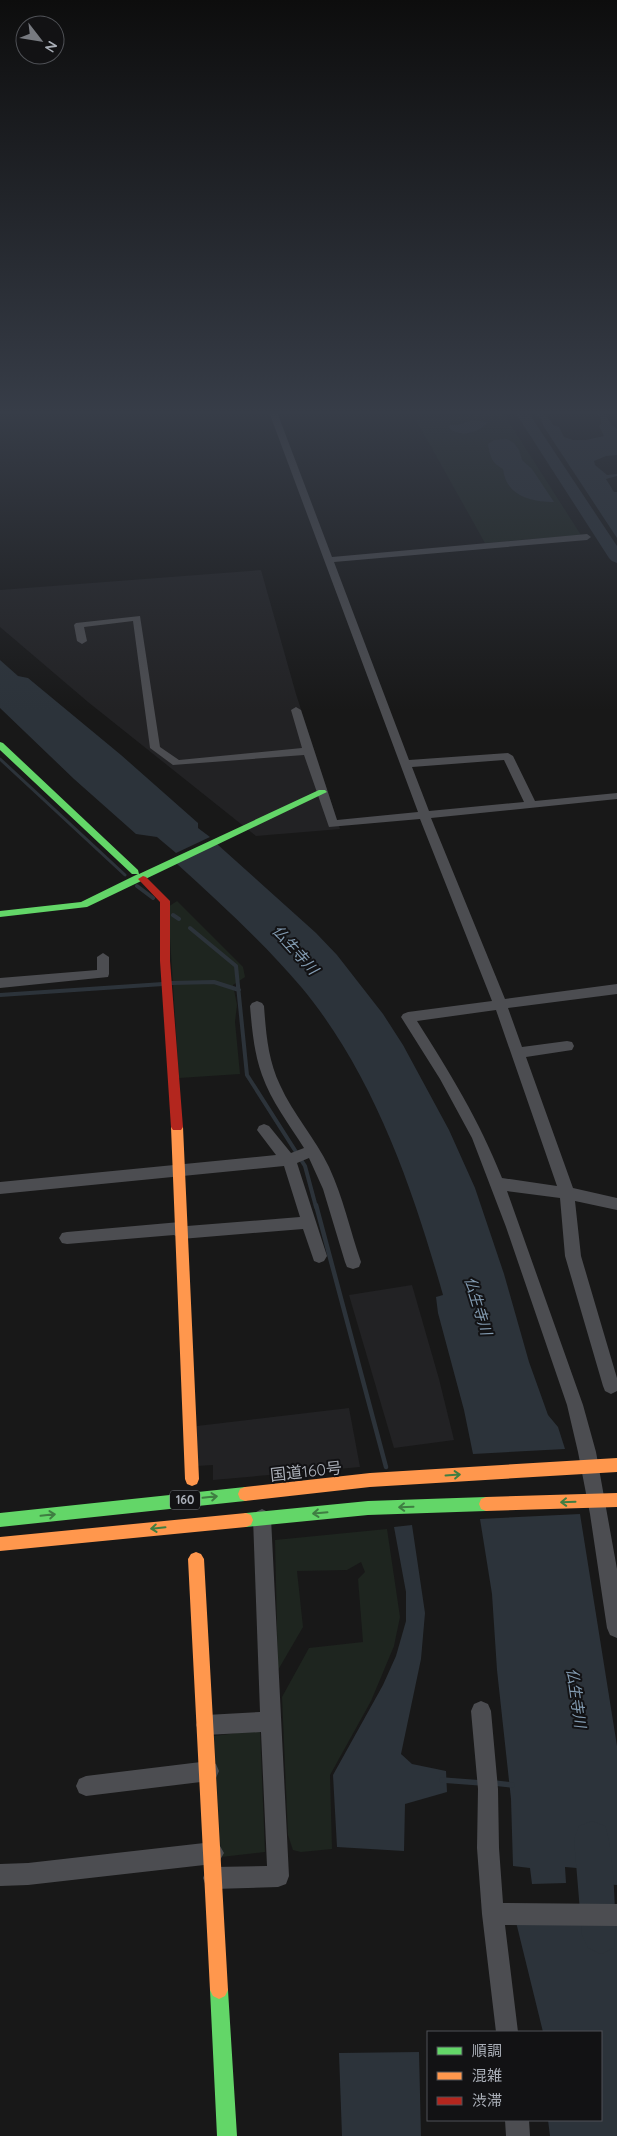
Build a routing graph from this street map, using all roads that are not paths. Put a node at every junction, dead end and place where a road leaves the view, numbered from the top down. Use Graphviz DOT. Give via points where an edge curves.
graph roads {
  1 [pos="310,512"];
  2 [pos="587,537"];
  3 [pos="328,560"];
  4 [pos="82,640"];
  5 [pos="296,710"];
  6 [pos="0,745"];
  7 [pos="308,751"];
  8 [pos="406,764"];
  9 [pos="322,792"];
  10 [pos="617,796"];
  11 [pos="531,804"];
  12 [pos="424,814"];
  13 [pos="0,914"];
  14 [pos="103,957"];
  15 [pos="0,983"];
  16 [pos="617,989"];
  17 [pos="500,1004"];
  18 [pos="257,1006"];
  19 [pos="567,1046"];
  20 [pos="518,1053"];
  21 [pos="264,1130"];
  22 [pos="313,1151"];
  23 [pos="288,1160"];
  24 [pos="178,1171"];
  25 [pos="496,1183"];
  26 [pos="0,1188"];
  27 [pos="567,1193"];
  28 [pos="617,1204"];
  29 [pos="310,1222"];
  30 [pos="180,1231"];
  31 [pos="67,1238"];
  32 [pos="319,1256"];
  33 [pos="353,1262"];
  34 [pos="610,1386"];
  35 [pos="617,1465"];
  36 [pos="192,1479"];
  37 [pos="617,1500"];
  38 [pos="262,1518"];
  39 [pos="0,1520"];
  40 [pos="0,1544"];
  41 [pos="196,1560"];
  42 [pos="617,1628"];
  43 [pos="481,1711"];
  44 [pos="270,1722"];
  45 [pos="206,1725"];
  46 [pos="209,1771"];
  47 [pos="86,1786"];
  48 [pos="213,1852"];
  49 [pos="0,1875"];
  50 [pos="214,1878"];
  51 [pos="493,1914"];
  52 [pos="617,1915"];
  53 [pos="507,2031"];
  54 [pos="517,2121"];
  55 [pos="227,2136"];
  56 [pos="518,2136"];
  1 -- 3 [label="street"];
  2 -- 3 [label="street"];
  3 -- 8 [label="street"];
  4 -- 7 [label="street" via="79,625 137,618 155,748 177,763"];
  5 -- 7 [label="street"];
  6 -- 24 [label="main road" via="165,901 165,961"];
  7 -- 9 [label="street"];
  8 -- 11 [label="street" via="508,756"];
  8 -- 12 [label="street"];
  9 -- 12 [label="street" via="333,824"];
  9 -- 13 [label="main road" via="83,904"];
  10 -- 11 [label="street"];
  11 -- 12 [label="street"];
  12 -- 17 [label="street"];
  14 -- 15 [label="street" via="103,974"];
  16 -- 17 [label="street"];
  17 -- 20 [label="street"];
  17 -- 25 [label="street" via="408,1017 479,1138"];
  18 -- 22 [label="street" via="259,1042 267,1069 277,1094"];
  19 -- 20 [label="street"];
  20 -- 27 [label="street"];
  21 -- 23 [label="street"];
  22 -- 23 [label="street"];
  22 -- 33 [label="street" via="326,1178"];
  23 -- 24 [label="street"];
  23 -- 29 [label="street"];
  24 -- 26 [label="street"];
  24 -- 30 [label="main road"];
  25 -- 27 [label="street"];
  25 -- 42 [label="street" via="575,1405"];
  27 -- 28 [label="street"];
  27 -- 34 [label="street" via="573,1256"];
  29 -- 30 [label="street"];
  29 -- 32 [label="street"];
  30 -- 31 [label="street"];
  30 -- 36 [label="main road"];
  39 -- 35 [label="main road, 国道160号 / 160, one-way" via="370,1480"];
  37 -- 38 [label="main road, 160, one-way" via="368,1508"];
  38 -- 40 [label="main road, 160, one-way"];
  38 -- 44 [label="street"];
  41 -- 45 [label="main road"];
  43 -- 51 [label="street"];
  44 -- 45 [label="street"];
  44 -- 50 [label="street" via="278,1876"];
  45 -- 46 [label="main road"];
  46 -- 47 [label="street"];
  46 -- 48 [label="main road"];
  48 -- 49 [label="street"];
  48 -- 50 [label="main road"];
  50 -- 55 [label="main road"];
  51 -- 52 [label="street"];
  51 -- 53 [label="street"];
  54 -- 56 [label="street"];
}
